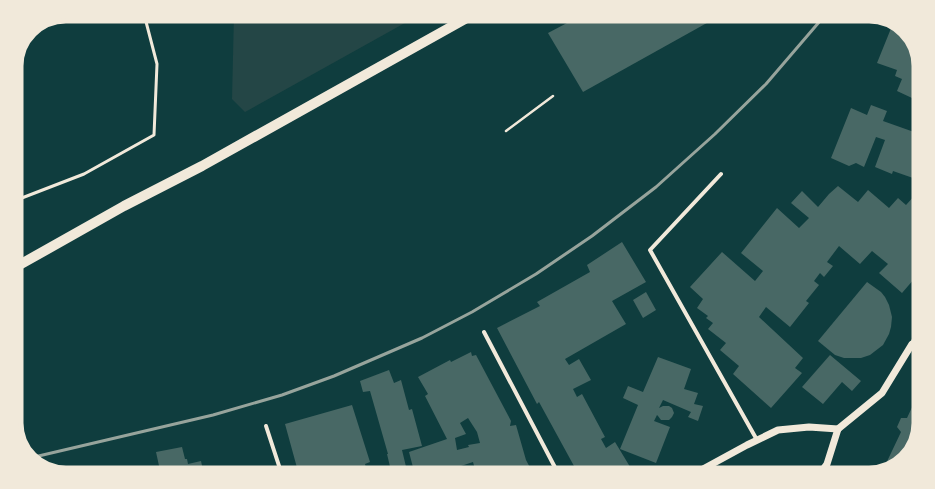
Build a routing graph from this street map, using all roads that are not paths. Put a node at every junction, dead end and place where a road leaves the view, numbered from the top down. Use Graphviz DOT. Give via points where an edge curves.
graph roads {
  1 [pos="146,21"];
  2 [pos="461,21"];
  3 [pos="721,174"];
  4 [pos="21,198"];
  5 [pos="21,264"];
  6 [pos="484,332"];
  7 [pos="914,339"];
  8 [pos="912,344"];
  9 [pos="266,426"];
  10 [pos="838,429"];
  11 [pos="757,440"];
  12 [pos="280,468"];
  13 [pos="555,468"];
  14 [pos="705,468"];
  15 [pos="824,468"];
  1 -- 4 [label="lane" via="157,64 154,136 84,174"];
  2 -- 5 [label="main road"];
  3 -- 11 [label="street" via="650,250"];
  6 -- 13 [label="street"];
  7 -- 8 [label="street"];
  8 -- 10 [label="street" via="882,393"];
  9 -- 12 [label="street"];
  10 -- 11 [label="street" via="809,427 778,430"];
  10 -- 15 [label="street"];
  11 -- 14 [label="street"];
}
